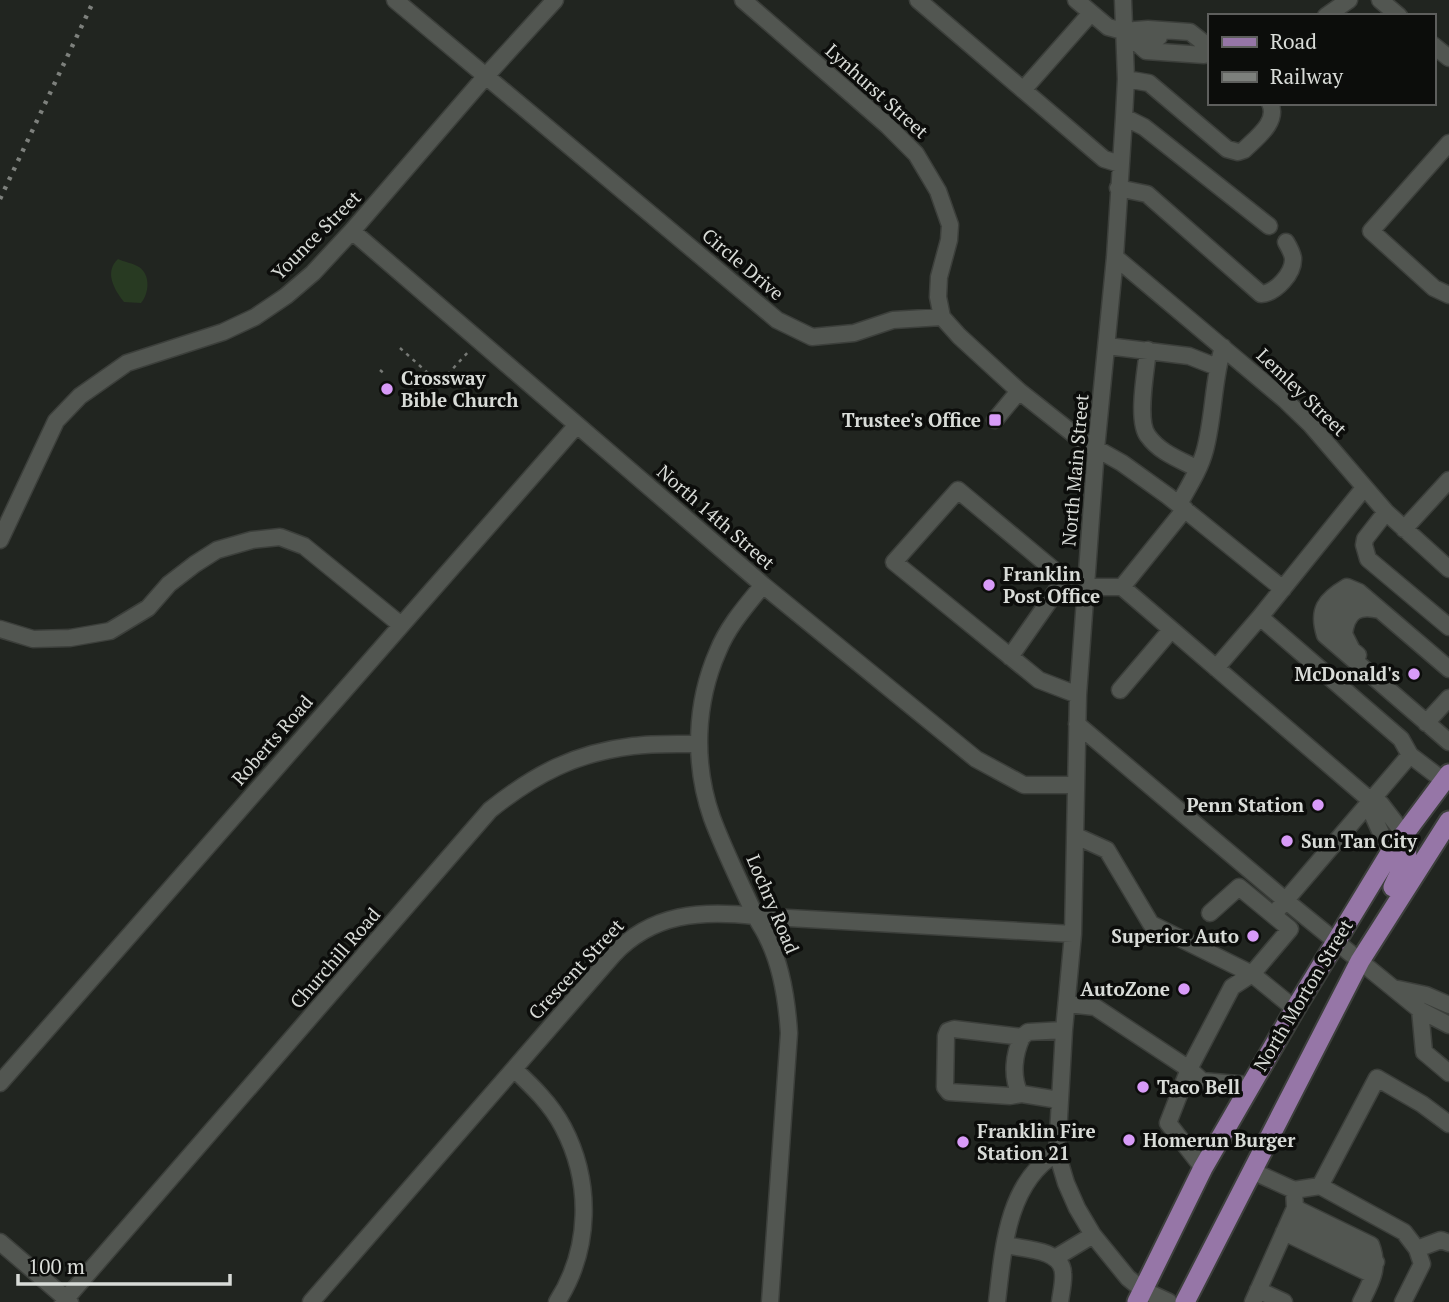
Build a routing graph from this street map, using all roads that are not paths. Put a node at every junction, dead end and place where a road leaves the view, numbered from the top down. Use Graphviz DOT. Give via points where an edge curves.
graph roads {
  1 [pos="395,0"];
  2 [pos="555,0"];
  3 [pos="743,0"];
  4 [pos="918,0"];
  5 [pos="1076,0"];
  6 [pos="1123,0"];
  7 [pos="1349,0"];
  8 [pos="1380,0"];
  9 [pos="1091,13"];
  10 [pos="1329,14"];
  11 [pos="1397,14"];
  12 [pos="1128,38"];
  13 [pos="1435,47"];
  14 [pos="1208,52"];
  15 [pos="1449,58"];
  16 [pos="485,77"];
  17 [pos="1126,79"];
  18 [pos="1023,90"];
  19 [pos="1263,105"];
  20 [pos="1271,105"];
  21 [pos="1124,117"];
  22 [pos="1269,122"];
  23 [pos="1449,143"];
  24 [pos="1120,164"];
  25 [pos="1118,188"];
  26 [pos="1269,226"];
  27 [pos="352,231"];
  28 [pos="1286,242"];
  29 [pos="1115,257"];
  30 [pos="1449,295"];
  31 [pos="942,317"];
  32 [pos="1107,346"];
  33 [pos="1223,347"];
  34 [pos="1148,350"];
  35 [pos="1217,367"];
  36 [pos="1019,391"];
  37 [pos="995,420"];
  38 [pos="577,425"];
  39 [pos="1096,449"];
  40 [pos="1199,469"];
  41 [pos="1449,480"];
  42 [pos="1364,488"];
  43 [pos="1182,506"];
  44 [pos="1386,512"];
  45 [pos="1404,529"];
  46 [pos="0,540"];
  47 [pos="1449,569"];
  48 [pos="1066,577"];
  49 [pos="763,585"];
  50 [pos="1087,587"];
  51 [pos="1122,587"];
  52 [pos="1283,589"];
  53 [pos="1365,597"];
  54 [pos="1380,610"];
  55 [pos="1260,617"];
  56 [pos="401,625"];
  57 [pos="1449,627"];
  58 [pos="0,629"];
  59 [pos="1171,630"];
  60 [pos="1353,650"];
  61 [pos="1010,657"];
  62 [pos="1216,668"];
  63 [pos="1449,669"];
  64 [pos="1121,690"];
  65 [pos="1079,695"];
  66 [pos="1449,698"];
  67 [pos="1422,719"];
  68 [pos="1077,724"];
  69 [pos="1449,742"];
  70 [pos="699,744"];
  71 [pos="1410,755"];
  72 [pos="1446,778"];
  73 [pos="1076,786"];
  74 [pos="1370,800"];
  75 [pos="1449,821"];
  76 [pos="1404,834"];
  77 [pos="1076,836"];
  78 [pos="1390,853"];
  79 [pos="1285,900"];
  80 [pos="1394,907"];
  81 [pos="1210,913"];
  82 [pos="1273,915"];
  83 [pos="755,916"];
  84 [pos="1073,934"];
  85 [pos="1335,941"];
  86 [pos="1360,961"];
  87 [pos="1252,974"];
  88 [pos="1394,988"];
  89 [pos="1068,1004"];
  90 [pos="1449,1004"];
  91 [pos="1295,1009"];
  92 [pos="1420,1010"];
  93 [pos="1449,1026"];
  94 [pos="1064,1030"];
  95 [pos="1022,1037"];
  96 [pos="514,1069"];
  97 [pos="1189,1069"];
  98 [pos="1449,1073"];
  99 [pos="0,1083"];
  100 [pos="1250,1085"];
  101 [pos="1020,1094"];
  102 [pos="1059,1100"];
  103 [pos="1449,1124"];
  104 [pos="1057,1153"];
  105 [pos="1203,1168"];
  106 [pos="1252,1171"];
  107 [pos="1320,1186"];
  108 [pos="1294,1190"];
  109 [pos="1289,1221"];
  110 [pos="1093,1235"];
  111 [pos="0,1242"];
  112 [pos="1449,1243"];
  113 [pos="1005,1245"];
  114 [pos="1417,1249"];
  115 [pos="1055,1258"];
  116 [pos="1375,1269"];
  117 [pos="1140,1296"];
  118 [pos="1255,1296"];
  119 [pos="66,1301"];
  120 [pos="311,1302"];
  121 [pos="556,1302"];
  122 [pos="770,1302"];
  123 [pos="997,1302"];
  124 [pos="1060,1302"];
  125 [pos="1169,1302"];
  126 [pos="1185,1302"];
  127 [pos="1284,1302"];
  128 [pos="1361,1302"];
  129 [pos="1403,1302"];
  1 -- 16 [label="street, Circle Drive"];
  2 -- 16 [label="street, Younce Street"];
  3 -- 31 [label="street, Lynhurst Street" via="916,154 938,191 950,225 939,277"];
  4 -- 18 [label="street"];
  5 -- 9 [label="street"];
  6 -- 12 [label="street, North Main Street"];
  7 -- 10 [label="street"];
  8 -- 11 [label="street"];
  9 -- 12 [label="street"];
  9 -- 18 [label="street"];
  12 -- 14 [label="street" via="1146,51"];
  12 -- 14 [label="street" via="1148,29 1190,32"];
  12 -- 17 [label="street, North Main Street"];
  13 -- 15 [label="street"];
  16 -- 27 [label="street, Younce Street"];
  16 -- 31 [label="street, Circle Drive" via="777,320 812,337 854,333 893,320"];
  17 -- 21 [label="street, North Main Street"];
  17 -- 22 [label="street" via="1149,83 1233,152 1244,150"];
  18 -- 24 [label="street" via="1104,159"];
  19 -- 22 [label="street"];
  20 -- 22 [label="street"];
  21 -- 24 [label="street, North Main Street"];
  21 -- 26 [label="street" via="1144,127"];
  23 -- 30 [label="street" via="1371,231 1434,288"];
  24 -- 25 [label="street, North Main Street"];
  25 -- 28 [label="street" via="1147,194 1261,294 1278,287 1293,264"];
  25 -- 29 [label="street, North Main Street"];
  27 -- 38 [label="street, North 14th Street"];
  27 -- 46 [label="street, Younce Street" via="313,274 254,317 127,363 80,396 55,421"];
  29 -- 32 [label="street, North Main Street"];
  29 -- 33 [label="street, Lemley Street"];
  31 -- 36 [label="street"];
  32 -- 34 [label="street"];
  32 -- 39 [label="street, North Main Street"];
  33 -- 35 [label="street"];
  33 -- 42 [label="street, Lemley Street" via="1311,425"];
  34 -- 35 [label="street" via="1189,356"];
  34 -- 40 [label="street" via="1146,435 1163,451"];
  35 -- 40 [label="street"];
  36 -- 37 [label="street"];
  36 -- 39 [label="street"];
  38 -- 49 [label="street, North 14th Street"];
  38 -- 56 [label="street, Roberts Road"];
  39 -- 43 [label="street"];
  39 -- 50 [label="street, North Main Street"];
  40 -- 43 [label="street"];
  41 -- 45 [label="street"];
  42 -- 44 [label="street, Lemley Street"];
  42 -- 52 [label="street"];
  43 -- 51 [label="street"];
  43 -- 52 [label="street"];
  44 -- 45 [label="street, Lemley Street"];
  44 -- 57 [label="street" via="1365,539 1368,559"];
  45 -- 47 [label="street, Lemley Street"];
  48 -- 50 [label="street"];
  48 -- 61 [label="street"];
  48 -- 61 [label="street" via="958,490 894,562"];
  49 -- 70 [label="street, Lochry Road" via="738,615 719,649 705,686"];
  49 -- 73 [label="street, North 14th Street" via="976,759 1024,785"];
  50 -- 51 [label="street"];
  50 -- 65 [label="street, North Main Street"];
  51 -- 59 [label="street"];
  52 -- 55 [label="street"];
  53 -- 54 [label="street"];
  53 -- 60 [label="street" via="1347,600 1331,618 1333,631"];
  53 -- 67 [label="street" via="1347,587 1336,593 1322,608 1325,635"];
  54 -- 60 [label="street" via="1360,608 1348,618 1344,634"];
  54 -- 63 [label="street"];
  55 -- 62 [label="street"];
  55 -- 71 [label="street" via="1401,739"];
  56 -- 58 [label="street" via="304,546 280,537 218,550 169,584 148,608 110,631 33,639"];
  56 -- 99 [label="street, Roberts Road"];
  59 -- 62 [label="street"];
  59 -- 64 [label="street"];
  60 -- 67 [label="street" via="1401,692"];
  61 -- 65 [label="street" via="1039,680"];
  62 -- 74 [label="street"];
  65 -- 68 [label="street, North Main Street"];
  66 -- 67 [label="street"];
  67 -- 69 [label="street"];
  68 -- 73 [label="street, North Main Street"];
  68 -- 79 [label="street"];
  70 -- 83 [label="street, Lochry Road" via="712,818"];
  70 -- 119 [label="street, Churchill Road" via="634,745 574,758 531,780 490,810"];
  71 -- 72 [label="street"];
  71 -- 74 [label="street"];
  72 -- 76 [label="main road, North Morton Street"];
  73 -- 77 [label="street, North Main Street"];
  74 -- 76 [label="street" via="1381,804"];
  74 -- 78 [label="street"];
  74 -- 79 [label="street"];
  75 -- 80 [label="main road, North Morton Street"];
  76 -- 78 [label="main road, North Morton Street"];
  76 -- 80 [label="main road" via="1408,852 1390,895"];
  77 -- 84 [label="street, North Main Street"];
  77 -- 87 [label="street" via="1107,850 1151,924"];
  78 -- 85 [label="main road, North Morton Street"];
  79 -- 82 [label="street"];
  79 -- 85 [label="street"];
  80 -- 86 [label="main road, North Morton Street"];
  81 -- 82 [label="street" via="1239,887"];
  82 -- 87 [label="street" via="1290,929"];
  83 -- 84 [label="street, Crescent Street"];
  83 -- 96 [label="street, Crescent Street" via="723,912 677,917 637,932"];
  83 -- 122 [label="street, Lochry Road" via="769,940 783,988 789,1033"];
  84 -- 89 [label="street, North Main Street"];
  85 -- 86 [label="street"];
  85 -- 91 [label="main road, North Morton Street"];
  86 -- 88 [label="street"];
  86 -- 106 [label="main road, North Morton Street"];
  87 -- 91 [label="street"];
  87 -- 97 [label="street" via="1232,987"];
  88 -- 90 [label="street"];
  88 -- 92 [label="street"];
  89 -- 94 [label="street, North Main Street"];
  89 -- 97 [label="street" via="1094,1007"];
  91 -- 100 [label="main road, North Morton Street"];
  92 -- 93 [label="street"];
  92 -- 98 [label="street" via="1424,1052"];
  94 -- 95 [label="street" via="1028,1032"];
  94 -- 102 [label="street, North Main Street"];
  95 -- 101 [label="street" via="1015,1061"];
  95 -- 101 [label="street" via="954,1029 948,1031 946,1048 945,1087 949,1092"];
  96 -- 120 [label="street, Crescent Street"];
  96 -- 121 [label="street" via="562,1125 581,1173 580,1252"];
  97 -- 100 [label="street" via="1202,1081"];
  97 -- 105 [label="street" via="1168,1123"];
  100 -- 105 [label="main road, North Morton Street"];
  101 -- 102 [label="street"];
  102 -- 104 [label="street, North Main Street"];
  103 -- 107 [label="street" via="1377,1078"];
  104 -- 110 [label="street, North Main Street" via="1069,1191"];
  104 -- 113 [label="street" via="1043,1161 1025,1184"];
  105 -- 117 [label="main road, North Morton Street"];
  106 -- 108 [label="street"];
  106 -- 126 [label="main road, North Morton Street"];
  107 -- 108 [label="street"];
  107 -- 114 [label="street" via="1404,1232"];
  108 -- 109 [label="street"];
  109 -- 116 [label="street"];
  109 -- 116 [label="street" via="1371,1245"];
  109 -- 118 [label="street"];
  110 -- 115 [label="street"];
  110 -- 117 [label="street, North Main Street"];
  111 -- 119 [label="street"];
  112 -- 114 [label="street" via="1429,1242"];
  113 -- 115 [label="street"];
  113 -- 123 [label="street"];
  114 -- 129 [label="street" via="1422,1264"];
  115 -- 124 [label="street" via="1063,1274"];
  116 -- 128 [label="street"];
  117 -- 125 [label="street, North Main Street"];
  118 -- 127 [label="street"];
}
